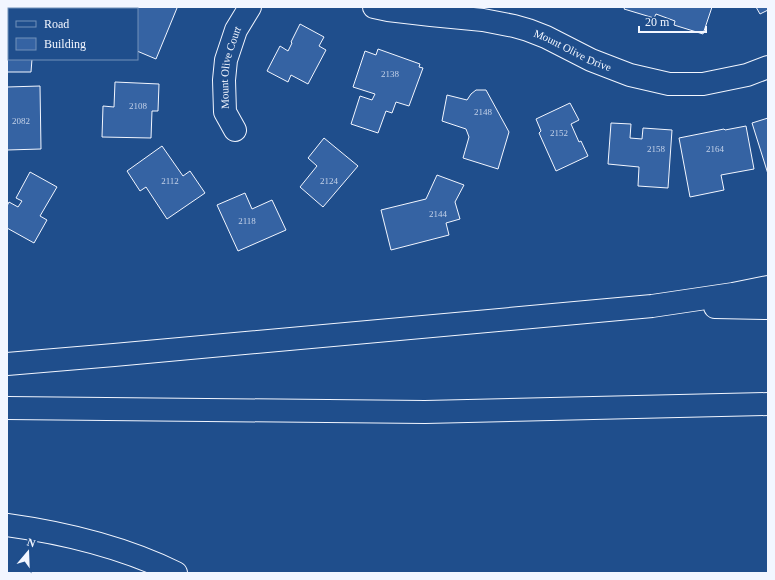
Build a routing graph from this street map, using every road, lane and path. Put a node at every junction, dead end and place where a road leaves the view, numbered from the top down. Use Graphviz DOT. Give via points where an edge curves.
graph roads {
  1 [pos="250,7"];
  2 [pos="374,7"];
  3 [pos="768,67"];
  4 [pos="235,130"];
  5 [pos="768,287"];
  6 [pos="652,306"];
  7 [pos="768,308"];
  8 [pos="7,364"];
  9 [pos="768,404"];
  10 [pos="7,408"];
  11 [pos="7,525"];
  12 [pos="176,573"];
  1 -- 4 [label="main road, Mount Olive Court" via="236,30 226,60 225,112"];
  2 -- 3 [label="main road, Mount Olive Drive" via="514,26 546,37 630,76 669,84 703,84 748,75"];
  5 -- 6 [label="main road"];
  6 -- 7 [label="main road"];
  6 -- 8 [label="main road"];
  9 -- 10 [label="main road" via="425,412"];
  11 -- 12 [label="main road" via="41,530 103,545"];
}
